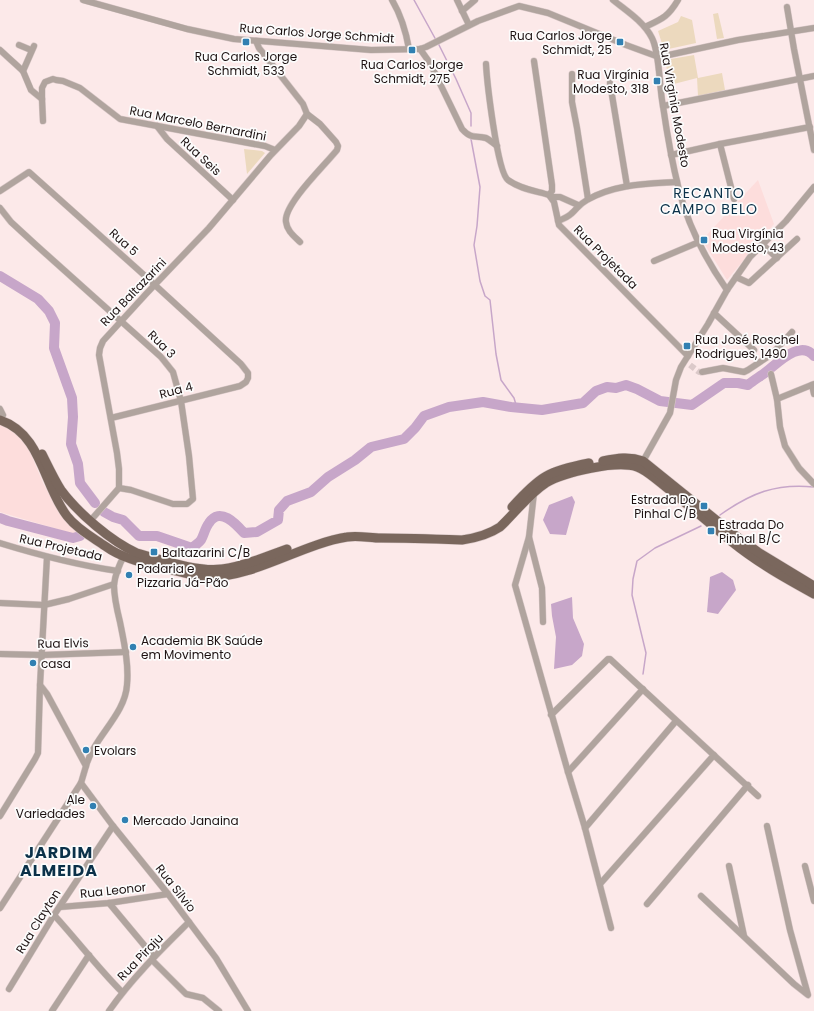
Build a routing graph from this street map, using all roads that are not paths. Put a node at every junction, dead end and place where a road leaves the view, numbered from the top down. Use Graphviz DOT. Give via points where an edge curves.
graph roads {
  1 [pos="83,0"];
  2 [pos="392,0"];
  3 [pos="457,0"];
  4 [pos="475,0"];
  5 [pos="613,0"];
  6 [pos="678,0"];
  7 [pos="787,7"];
  8 [pos="462,11"];
  9 [pos="469,25"];
  10 [pos="645,27"];
  11 [pos="814,28"];
  12 [pos="791,32"];
  13 [pos="256,41"];
  14 [pos="19,45"];
  15 [pos="409,49"];
  16 [pos="420,49"];
  17 [pos="0,50"];
  18 [pos="656,56"];
  19 [pos="534,61"];
  20 [pos="486,64"];
  21 [pos="23,71"];
  22 [pos="572,74"];
  23 [pos="814,76"];
  24 [pos="800,79"];
  25 [pos="610,83"];
  26 [pos="42,99"];
  27 [pos="663,106"];
  28 [pos="307,114"];
  29 [pos="43,121"];
  30 [pos="157,126"];
  31 [pos="810,127"];
  32 [pos="495,131"];
  33 [pos="486,138"];
  34 [pos="720,144"];
  35 [pos="497,146"];
  36 [pos="275,150"];
  37 [pos="814,150"];
  38 [pos="671,155"];
  39 [pos="677,182"];
  40 [pos="627,186"];
  41 [pos="814,187"];
  42 [pos="0,191"];
  43 [pos="550,196"];
  44 [pos="588,199"];
  45 [pos="734,199"];
  46 [pos="233,200"];
  47 [pos="578,204"];
  48 [pos="0,208"];
  49 [pos="558,221"];
  50 [pos="797,239"];
  51 [pos="300,242"];
  52 [pos="699,242"];
  53 [pos="762,244"];
  54 [pos="777,258"];
  55 [pos="654,261"];
  56 [pos="736,277"];
  57 [pos="154,285"];
  58 [pos="727,290"];
  59 [pos="714,313"];
  60 [pos="121,321"];
  61 [pos="792,332"];
  62 [pos="754,350"];
  63 [pos="688,356"];
  64 [pos="684,362"];
  65 [pos="690,365"];
  66 [pos="702,372"];
  67 [pos="771,374"];
  68 [pos="246,382"];
  69 [pos="813,385"];
  70 [pos="814,394"];
  71 [pos="777,399"];
  72 [pos="181,401"];
  73 [pos="1,415"];
  74 [pos="111,418"];
  75 [pos="641,464"];
  76 [pos="814,483"];
  77 [pos="119,488"];
  78 [pos="534,493"];
  79 [pos="74,504"];
  80 [pos="65,512"];
  81 [pos="91,520"];
  82 [pos="102,531"];
  83 [pos="529,537"];
  84 [pos="93,538"];
  85 [pos="0,543"];
  86 [pos="123,553"];
  87 [pos="47,557"];
  88 [pos="119,569"];
  89 [pos="114,584"];
  90 [pos="814,586"];
  91 [pos="814,594"];
  92 [pos="0,603"];
  93 [pos="44,605"];
  94 [pos="543,622"];
  95 [pos="126,652"];
  96 [pos="0,654"];
  97 [pos="42,654"];
  98 [pos="40,685"];
  99 [pos="642,689"];
  100 [pos="551,715"];
  101 [pos="676,721"];
  102 [pos="714,755"];
  103 [pos="86,766"];
  104 [pos="568,772"];
  105 [pos="81,783"];
  106 [pos="748,786"];
  107 [pos="758,796"];
  108 [pos="0,816"];
  109 [pos="113,826"];
  110 [pos="767,826"];
  111 [pos="585,828"];
  112 [pos="729,866"];
  113 [pos="805,866"];
  114 [pos="600,884"];
  115 [pos="168,894"];
  116 [pos="701,896"];
  117 [pos="814,902"];
  118 [pos="109,903"];
  119 [pos="647,904"];
  120 [pos="60,907"];
  121 [pos="0,908"];
  122 [pos="54,915"];
  123 [pos="189,922"];
  124 [pos="611,928"];
  125 [pos="744,936"];
  126 [pos="89,954"];
  127 [pos="153,959"];
  128 [pos="9,989"];
  129 [pos="122,992"];
  130 [pos="811,994"];
  131 [pos="52,1011"];
  132 [pos="109,1011"];
  133 [pos="219,1011"];
  134 [pos="248,1011"];
  1 -- 13 [label="street, Rua Carlos Jorge Schmidt" via="187,29"];
  2 -- 15 [label="street" via="406,32"];
  3 -- 8 [label="street"];
  4 -- 8 [label="street"];
  5 -- 10 [label="street, Rua Virginia Modesto"];
  6 -- 10 [label="street" via="668,15"];
  7 -- 12 [label="street"];
  8 -- 9 [label="street"];
  9 -- 16 [label="street, Rua Carlos Jorge Schmidt"];
  9 -- 18 [label="street, Rua Carlos Jorge Schmidt" via="514,6 525,6"];
  10 -- 18 [label="street, Rua Virginia Modesto" via="652,39"];
  11 -- 12 [label="street"];
  12 -- 18 [label="street"];
  12 -- 24 [label="street"];
  13 -- 15 [label="street, Rua Carlos Jorge Schmidt" via="371,50"];
  13 -- 28 [label="street" via="303,104"];
  14 -- 21 [label="street" via="33,48"];
  15 -- 16 [label="street, Rua Carlos Jorge Schmidt"];
  16 -- 33 [label="street" via="430,63 462,129 472,137"];
  17 -- 21 [label="street"];
  18 -- 27 [label="street, Rua Virginia Modesto"];
  19 -- 43 [label="street, Rua Projetada" via="552,185"];
  20 -- 32 [label="street"];
  21 -- 26 [label="street" via="30,90"];
  22 -- 44 [label="street" via="572,102"];
  23 -- 24 [label="street"];
  24 -- 27 [label="street"];
  24 -- 31 [label="street"];
  25 -- 40 [label="street"];
  26 -- 29 [label="street"];
  26 -- 30 [label="street, Rua Marcelo Bernardini" via="42,88 46,82 53,79 63,81 86,92 120,119"];
  27 -- 38 [label="street, Rua Virginia Modesto"];
  28 -- 36 [label="street, Rua Baltazarini"];
  28 -- 51 [label="street" via="320,124 338,148 286,212 288,228"];
  30 -- 36 [label="street, Rua Marcelo Bernardini"];
  30 -- 46 [label="street, Rua Seis" via="167,139"];
  31 -- 34 [label="street"];
  31 -- 37 [label="street"];
  32 -- 33 [label="street"];
  32 -- 35 [label="street"];
  33 -- 35 [label="street"];
  34 -- 38 [label="street"];
  34 -- 45 [label="street"];
  35 -- 43 [label="street" via="503,174 508,180"];
  36 -- 46 [label="street, Rua Baltazarini"];
  38 -- 39 [label="street, Rua Virginia Modesto"];
  39 -- 40 [label="street"];
  39 -- 52 [label="street, Rua Virginia Modesto"];
  40 -- 44 [label="street"];
  41 -- 53 [label="street" via="786,221"];
  42 -- 57 [label="street, Rua 5" via="29,172"];
  43 -- 47 [label="street"];
  43 -- 49 [label="street, Rua Projetada"];
  44 -- 47 [label="street"];
  46 -- 57 [label="street, Rua Baltazarini"];
  47 -- 49 [label="street" via="571,214"];
  48 -- 60 [label="street, Rua 3" via="11,222"];
  49 -- 63 [label="street, Rua Projetada" via="562,229"];
  50 -- 54 [label="street"];
  52 -- 55 [label="street"];
  52 -- 58 [label="street, Rua Virginia Modesto"];
  53 -- 54 [label="street"];
  53 -- 56 [label="street"];
  54 -- 56 [label="street" via="748,283"];
  56 -- 58 [label="street"];
  57 -- 60 [label="street, Rua Baltazarini"];
  57 -- 68 [label="street, Rua 5" via="244,368 248,375"];
  58 -- 59 [label="street"];
  59 -- 62 [label="street"];
  59 -- 63 [label="street"];
  60 -- 72 [label="street, Rua 3" via="169,366"];
  60 -- 74 [label="street, Rua Baltazarini" via="103,341 99,355"];
  61 -- 66 [label="street" via="772,354 744,372 723,368"];
  63 -- 64 [label="street"];
  64 -- 65 [label="street"];
  64 -- 75 [label="street" via="678,373 673,404 667,420"];
  67 -- 71 [label="street"];
  68 -- 72 [label="street, Rua 4"];
  69 -- 70 [label="street"];
  69 -- 71 [label="street"];
  71 -- 76 [label="street" via="785,446 798,468"];
  72 -- 74 [label="street, Rua 4"];
  72 -- 77 [label="street, Rua 3" via="194,496 192,501 185,505 173,504"];
  73 -- 79 [label="main road" via="22,426 35,439 61,490"];
  73 -- 80 [label="main road" via="29,440"];
  74 -- 77 [label="street, Rua Baltazarini" via="119,469"];
  75 -- 78 [label="main road" via="619,464 578,472 554,479"];
  75 -- 86 [label="main road" via="632,458 616,458 551,472 535,483 507,514 494,524 467,534 341,532 222,570 196,568 149,556"];
  75 -- 90 [label="main road" via="758,552"];
  75 -- 91 [label="main road" via="749,555 778,575"];
  77 -- 81 [label="street"];
  78 -- 83 [label="street"];
  78 -- 86 [label="main road" via="510,518 493,531 473,538 462,540 350,536 324,542 231,575 207,577 134,561"];
  79 -- 80 [label="main road" via="66,508"];
  79 -- 81 [label="main road"];
  80 -- 84 [label="main road"];
  81 -- 82 [label="main road"];
  82 -- 84 [label="main road"];
  82 -- 86 [label="main road"];
  83 -- 94 [label="street" via="542,588"];
  83 -- 100 [label="street" via="515,585"];
  84 -- 86 [label="main road"];
  85 -- 87 [label="street, Rua Projetada"];
  86 -- 88 [label="street"];
  87 -- 88 [label="street, Rua Projetada" via="87,566"];
  87 -- 93 [label="street"];
  88 -- 89 [label="street"];
  89 -- 93 [label="street"];
  89 -- 95 [label="street"];
  92 -- 93 [label="street"];
  93 -- 97 [label="street"];
  95 -- 97 [label="street, Rua Elvis"];
  95 -- 103 [label="street" via="128,674 125,698 93,749"];
  96 -- 97 [label="street, Rua Elvis"];
  97 -- 98 [label="street"];
  98 -- 103 [label="street"];
  98 -- 108 [label="street" via="38,753"];
  99 -- 100 [label="street" via="608,659"];
  99 -- 101 [label="street"];
  99 -- 104 [label="street"];
  100 -- 104 [label="street"];
  101 -- 102 [label="street"];
  101 -- 111 [label="street"];
  102 -- 106 [label="street"];
  102 -- 114 [label="street"];
  103 -- 105 [label="street"];
  104 -- 111 [label="street"];
  105 -- 109 [label="street, Rua Silvio"];
  105 -- 121 [label="street"];
  106 -- 107 [label="street"];
  106 -- 119 [label="street"];
  109 -- 115 [label="street, Rua Silvio"];
  109 -- 120 [label="street, Rua Clayton"];
  110 -- 130 [label="street" via="790,930"];
  111 -- 114 [label="street"];
  112 -- 125 [label="street"];
  113 -- 117 [label="street"];
  114 -- 124 [label="street"];
  115 -- 118 [label="street, Rua Leonor"];
  115 -- 123 [label="street, Rua Silvio"];
  116 -- 125 [label="street"];
  118 -- 120 [label="street, Rua Leonor"];
  118 -- 127 [label="street"];
  120 -- 122 [label="street, Rua Clayton"];
  122 -- 126 [label="street"];
  122 -- 128 [label="street, Rua Clayton"];
  123 -- 127 [label="street, Rua Piraju"];
  123 -- 134 [label="street, Rua Silvio" via="216,958"];
  125 -- 130 [label="street" via="794,984"];
  126 -- 129 [label="street"];
  126 -- 131 [label="street"];
  127 -- 129 [label="street, Rua Piraju"];
  127 -- 133 [label="street" via="186,994 203,998"];
  129 -- 132 [label="street, Rua Piraju"];
}
